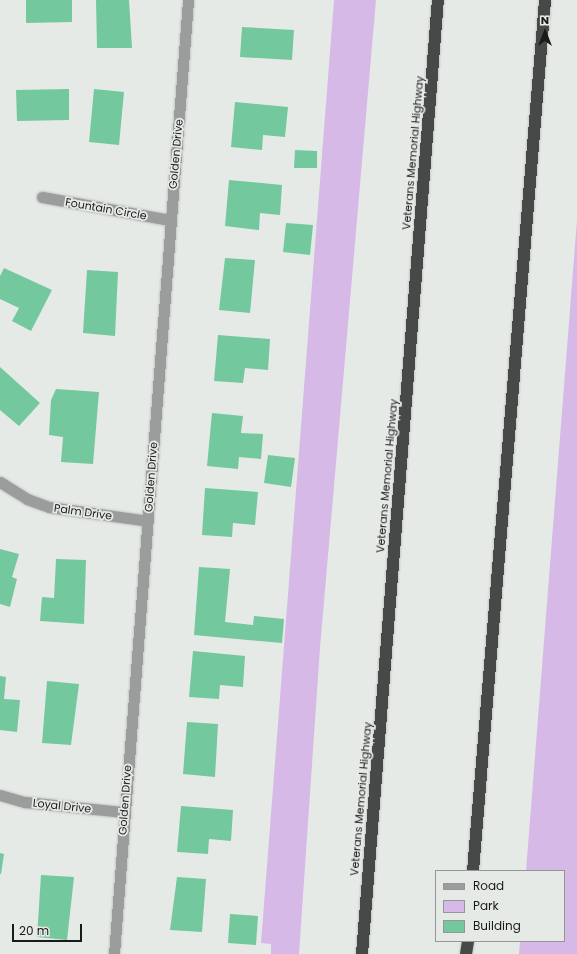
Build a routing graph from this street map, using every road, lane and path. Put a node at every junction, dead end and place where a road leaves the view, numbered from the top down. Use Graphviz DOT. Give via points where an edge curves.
graph roads {
  1 [pos="188,0"];
  2 [pos="438,0"];
  3 [pos="545,0"];
  4 [pos="42,197"];
  5 [pos="170,220"];
  6 [pos="0,482"];
  7 [pos="148,521"];
  8 [pos="0,795"];
  9 [pos="124,812"];
  10 [pos="473,870"];
  11 [pos="468,942"];
  12 [pos="114,954"];
  13 [pos="362,954"];
  14 [pos="466,954"];
  1 -- 5 [label="street, Golden Drive"];
  2 -- 13 [label="highway, Veterans Memorial Highway"];
  3 -- 10 [label="highway"];
  4 -- 5 [label="street, Fountain Circle"];
  5 -- 7 [label="street, Golden Drive"];
  6 -- 7 [label="street, Palm Drive" via="48,507"];
  7 -- 9 [label="street, Golden Drive"];
  8 -- 9 [label="street, Loyal Drive" via="25,802"];
  9 -- 12 [label="street, Golden Drive"];
  11 -- 14 [label="highway"];
}
